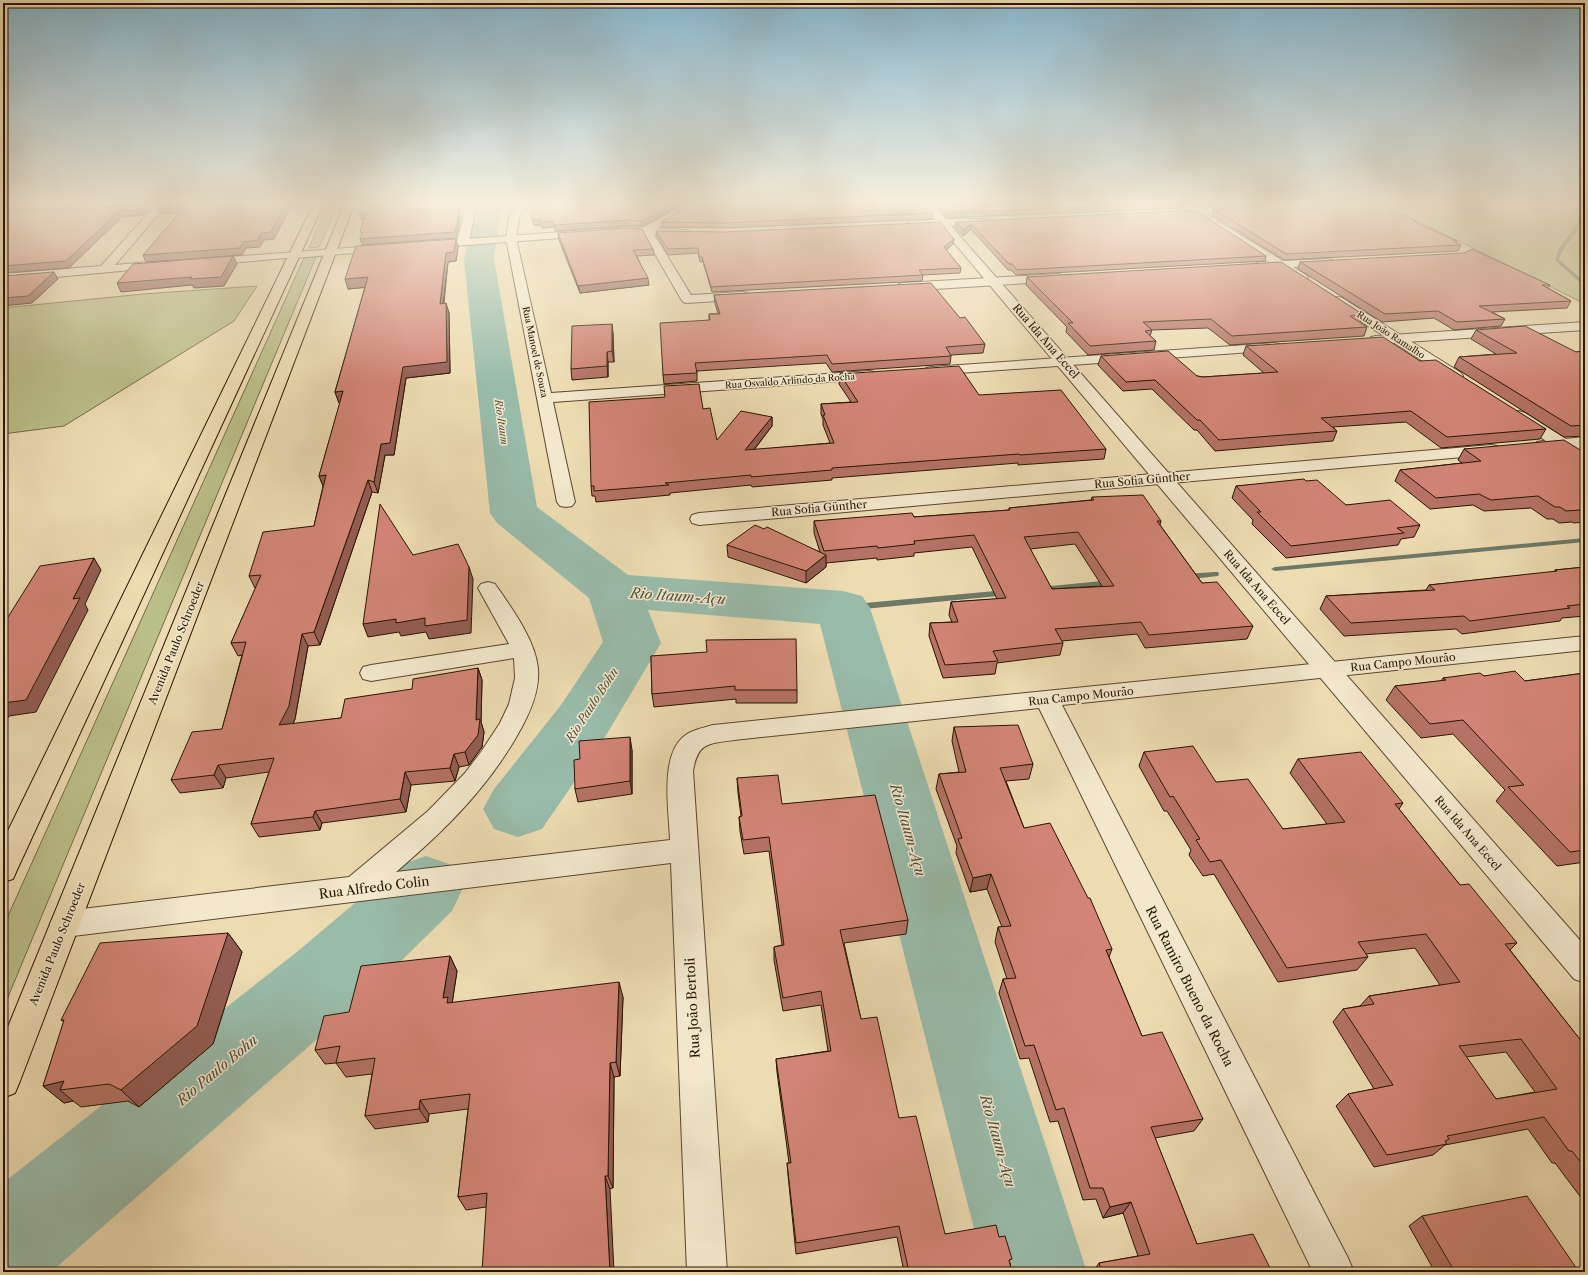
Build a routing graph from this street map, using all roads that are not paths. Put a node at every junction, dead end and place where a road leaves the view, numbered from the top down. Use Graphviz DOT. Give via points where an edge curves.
graph roads {
  1 [pos="109,264"];
  2 [pos="167,264"];
  3 [pos="290,264"];
  4 [pos="326,264"];
  5 [pos="517,264"];
  6 [pos="666,264"];
  7 [pos="979,264"];
  8 [pos="1291,264"];
  9 [pos="1282,265"];
  10 [pos="1250,267"];
  11 [pos="104,270"];
  12 [pos="1066,277"];
  13 [pos="3,278"];
  14 [pos="994,282"];
  15 [pos="1314,286"];
  16 [pos="892,287"];
  17 [pos="1326,294"];
  18 [pos="758,295"];
  19 [pos="1585,326"];
  20 [pos="1397,339"];
  21 [pos="1365,341"];
  22 [pos="1286,346"];
  23 [pos="1063,362"];
  24 [pos="920,372"];
  25 [pos="880,375"];
  26 [pos="1470,385"];
  27 [pos="545,398"];
  28 [pos="1509,410"];
  29 [pos="1585,442"];
  30 [pos="1562,444"];
  31 [pos="1585,459"];
  32 [pos="1164,478"];
  33 [pos="566,502"];
  34 [pos="699,519"];
  35 [pos="488,588"];
  36 [pos="1585,643"];
  37 [pos="523,649"];
  38 [pos="1328,670"];
  39 [pos="371,673"];
  40 [pos="1047,700"];
  41 [pos="688,745"];
  42 [pos="683,850"];
  43 [pos="3,870"];
  44 [pos="356,889"];
  45 [pos="65,924"];
  46 [pos="1585,969"];
  47 [pos="3,1081"];
  48 [pos="707,1272"];
  49 [pos="1334,1272"];
  1 -- 11 [label="street"];
  2 -- 11 [label="street"];
  3 -- 43 [label="main road"];
  4 -- 45 [label="main road, Avenida Paulo Schroeder"];
  5 -- 27 [label="street, Rua Manoel de Souza"];
  6 -- 18 [label="street" via="687,299"];
  7 -- 14 [label="street, Rua Ida Ana Eccel"];
  8 -- 9 [label="street"];
  9 -- 10 [label="street"];
  9 -- 15 [label="street"];
  11 -- 13 [label="street"];
  12 -- 14 [label="street"];
  14 -- 16 [label="street"];
  14 -- 23 [label="street, Rua Ida Ana Eccel"];
  17 -- 20 [label="street, Rua João Ramalho"];
  19 -- 20 [label="street"];
  20 -- 21 [label="street"];
  20 -- 26 [label="street, Rua João Ramalho"];
  22 -- 23 [label="street"];
  23 -- 24 [label="street"];
  23 -- 32 [label="street, Rua Ida Ana Eccel"];
  25 -- 27 [label="street, Rua Osvaldo Arlindo da Rocha"];
  27 -- 33 [label="street, Rua Manoel de Souza"];
  28 -- 30 [label="street"];
  29 -- 30 [label="street, Rua Sofia Günther"];
  30 -- 31 [label="street"];
  30 -- 32 [label="street, Rua Sofia Günther"];
  32 -- 34 [label="street, Rua Sofia Günther"];
  32 -- 38 [label="street, Rua Ida Ana Eccel"];
  35 -- 37 [label="street"];
  36 -- 38 [label="street, Rua Campo Mourão"];
  37 -- 39 [label="street"];
  37 -- 44 [label="street" via="527,669 524,694 516,717 496,750 468,788 432,825"];
  38 -- 40 [label="street, Rua Campo Mourão"];
  38 -- 46 [label="street, Rua Ida Ana Eccel"];
  40 -- 41 [label="street, Rua Campo Mourão" via="835,720 705,736"];
  40 -- 49 [label="street, Rua Ramiro Bueno da Rocha"];
  41 -- 42 [label="street, Rua João Bertoli" via="680,771"];
  42 -- 44 [label="street, Rua Alfredo Colin"];
  42 -- 48 [label="street, Rua João Bertoli"];
  44 -- 45 [label="street, Rua Alfredo Colin"];
  45 -- 47 [label="main road, Avenida Paulo Schroeder"];
}
